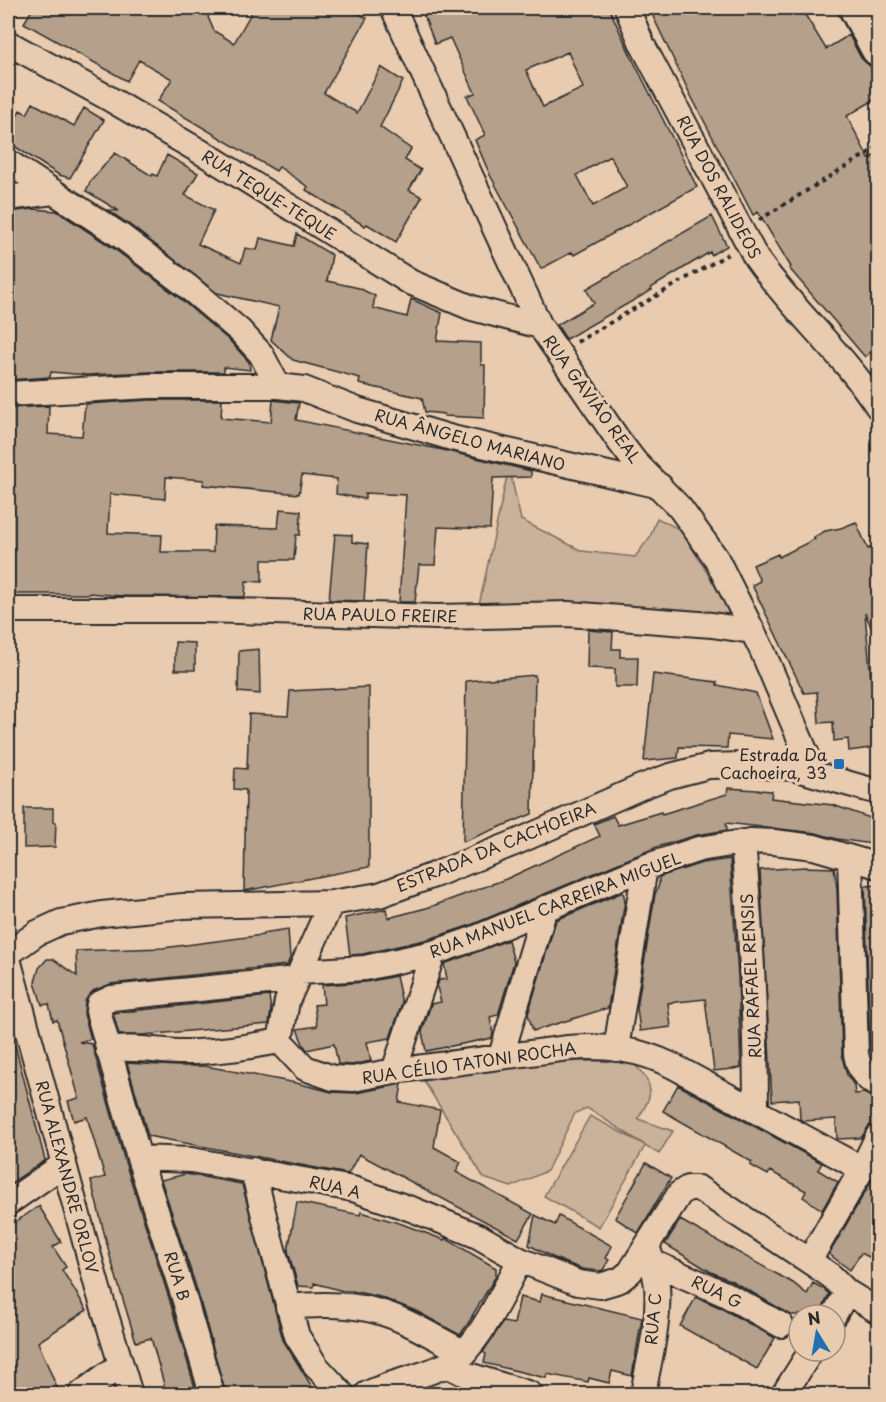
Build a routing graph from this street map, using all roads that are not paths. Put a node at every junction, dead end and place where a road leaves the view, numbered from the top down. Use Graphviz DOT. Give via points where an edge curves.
graph roads {
  1 [pos="393,8"];
  2 [pos="627,8"];
  3 [pos="856,8"];
  4 [pos="8,43"];
  5 [pos="879,49"];
  6 [pos="8,162"];
  7 [pos="54,192"];
  8 [pos="8,198"];
  9 [pos="540,326"];
  10 [pos="278,386"];
  11 [pos="8,394"];
  12 [pos="879,407"];
  13 [pos="660,486"];
  14 [pos="8,610"];
  15 [pos="752,631"];
  16 [pos="815,774"];
  17 [pos="879,792"];
  18 [pos="742,842"];
  19 [pos="850,858"];
  20 [pos="879,866"];
  21 [pos="645,867"];
  22 [pos="331,903"];
  23 [pos="545,908"];
  24 [pos="8,954"];
  25 [pos="433,954"];
  26 [pos="8,959"];
  27 [pos="298,975"];
  28 [pos="280,1041"];
  29 [pos="616,1049"];
  30 [pos="108,1050"];
  31 [pos="501,1056"];
  32 [pos="394,1071"];
  33 [pos="879,1085"];
  34 [pos="756,1111"];
  35 [pos="879,1136"];
  36 [pos="139,1158"];
  37 [pos="64,1164"];
  38 [pos="862,1169"];
  39 [pos="253,1170"];
  40 [pos="8,1203"];
  41 [pos="649,1254"];
  42 [pos="520,1260"];
  43 [pos="809,1261"];
  44 [pos="847,1292"];
  45 [pos="841,1303"];
  46 [pos="288,1307"];
  47 [pos="879,1311"];
  48 [pos="781,1325"];
  49 [pos="456,1359"];
  50 [pos="804,1363"];
  51 [pos="120,1365"];
  52 [pos="642,1394"];
  53 [pos="81,1395"];
  54 [pos="130,1395"];
  55 [pos="212,1395"];
  56 [pos="342,1395"];
  57 [pos="367,1395"];
  58 [pos="530,1395"];
  59 [pos="784,1395"];
  1 -- 9 [label="street, RUA GAVIÃO REAL"];
  2 -- 12 [label="street, RUA DOS RALIDEOS" via="642,44 744,237 771,279"];
  3 -- 5 [label="street"];
  4 -- 9 [label="street, RUA TEQUE-TEQUE" via="213,159 410,282 472,308"];
  6 -- 7 [label="street"];
  7 -- 8 [label="street"];
  7 -- 10 [label="street" via="122,236 240,331 261,354"];
  9 -- 13 [label="street, RUA GAVIÃO REAL" via="619,441"];
  10 -- 11 [label="street" via="150,386"];
  10 -- 13 [label="street, RUA ÂNGELO MARIANO" via="304,389 366,413 452,438"];
  13 -- 15 [label="street, RUA GAVIÃO REAL" via="717,558"];
  14 -- 15 [label="street, RUA PAULO FREIRE" via="203,610 437,617 568,614"];
  15 -- 16 [label="street, RUA GAVIÃO REAL"];
  16 -- 17 [label="street, ESTRADA DA CACHOEIRA"];
  16 -- 22 [label="street, ESTRADA DA CACHOEIRA" via="769,765 690,770 403,887"];
  18 -- 19 [label="street, RUA MANUEL CARREIRA MIGUEL" via="774,842"];
  18 -- 21 [label="street, RUA MANUEL CARREIRA MIGUEL" via="699,849"];
  18 -- 34 [label="street, RUA RAFAEL RENSIS" via="756,1039"];
  19 -- 20 [label="street, RUA MANUEL CARREIRA MIGUEL"];
  19 -- 33 [label="street" via="856,1054 860,1070"];
  21 -- 23 [label="street, RUA MANUEL CARREIRA MIGUEL"];
  21 -- 29 [label="street"];
  22 -- 24 [label="street, ESTRADA DA CACHOEIRA" via="183,906 102,914 61,922"];
  22 -- 27 [label="street"];
  23 -- 25 [label="street, RUA MANUEL CARREIRA MIGUEL"];
  23 -- 31 [label="street"];
  25 -- 27 [label="street, RUA MANUEL CARREIRA MIGUEL" via="365,968"];
  25 -- 32 [label="street"];
  26 -- 37 [label="street, RUA ALEXANDRE ORLOV"];
  27 -- 28 [label="street" via="284,1011"];
  27 -- 30 [label="street, RUA MANUEL CARREIRA MIGUEL" via="107,999 99,1004 98,1011"];
  28 -- 30 [label="street" via="210,1051 122,1047"];
  28 -- 32 [label="street, RUA CÉLIO TATONI ROCHA" via="305,1068 333,1078 353,1079"];
  29 -- 31 [label="street, RUA CÉLIO TATONI ROCHA" via="586,1047"];
  29 -- 34 [label="street, RUA CÉLIO TATONI ROCHA" via="651,1055"];
  30 -- 36 [label="street, RUA B"];
  31 -- 32 [label="street, RUA CÉLIO TATONI ROCHA"];
  34 -- 38 [label="street, RUA CÉLIO TATONI ROCHA"];
  35 -- 38 [label="street"];
  36 -- 39 [label="street, RUA A" via="191,1160"];
  36 -- 55 [label="street, RUA B"];
  37 -- 40 [label="street"];
  37 -- 51 [label="street, RUA ALEXANDRE ORLOV"];
  38 -- 43 [label="street"];
  39 -- 42 [label="street, RUA A" via="353,1190 414,1210 478,1236"];
  39 -- 46 [label="street"];
  41 -- 42 [label="street, RUA A" via="620,1280 600,1286 578,1284"];
  41 -- 43 [label="street, RUA A" via="680,1193 698,1188"];
  41 -- 48 [label="street, RUA G"];
  41 -- 52 [label="street, RUA C" via="657,1286 656,1319"];
  42 -- 49 [label="street" via="498,1302"];
  43 -- 44 [label="street"];
  44 -- 45 [label="street"];
  44 -- 47 [label="street"];
  46 -- 49 [label="street" via="329,1304 376,1311 405,1322"];
  46 -- 56 [label="street" via="297,1336 316,1366"];
  49 -- 57 [label="street"];
  49 -- 58 [label="street" via="465,1374"];
  50 -- 59 [label="street"];
  51 -- 53 [label="street"];
  51 -- 54 [label="street, RUA ALEXANDRE ORLOV"];
}
